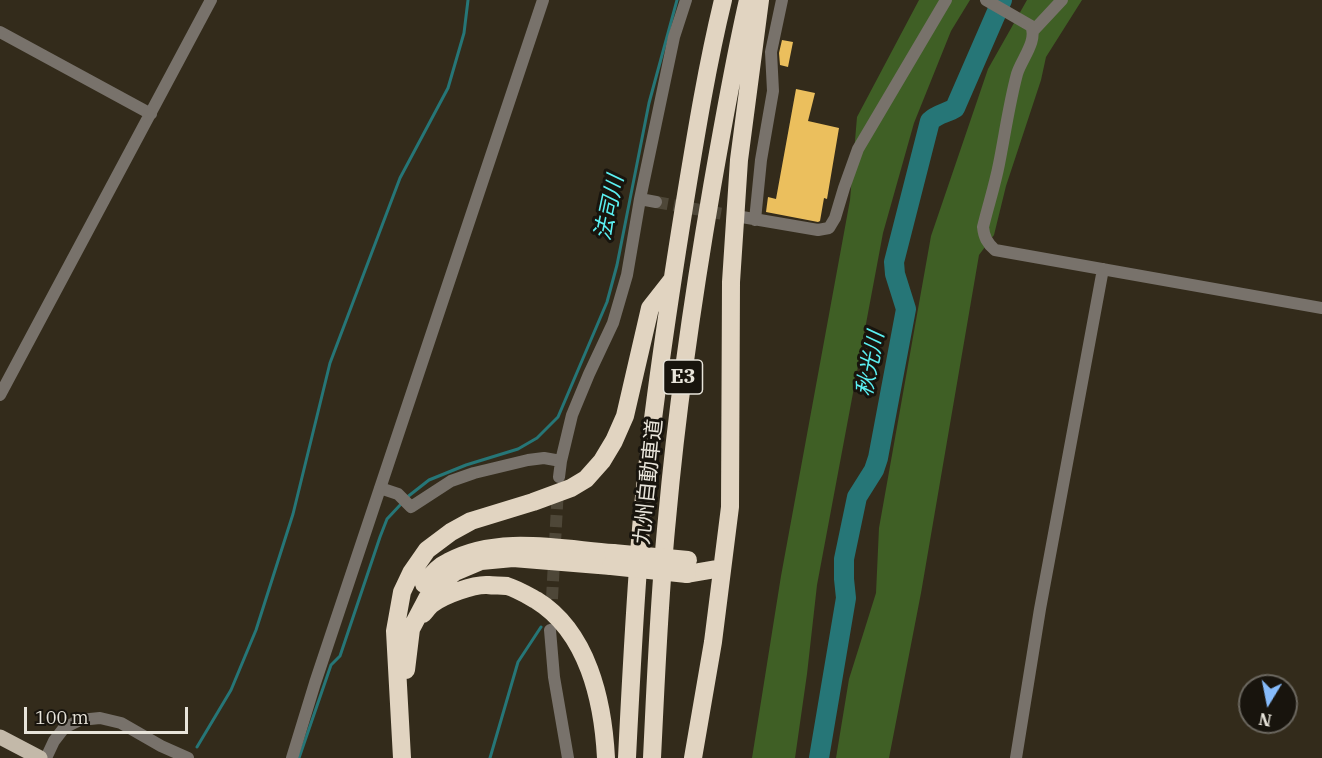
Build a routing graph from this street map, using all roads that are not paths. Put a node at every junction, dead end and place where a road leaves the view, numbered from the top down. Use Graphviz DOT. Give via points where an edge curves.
graph roads {
  1 [pos="211,0"];
  2 [pos="543,0"];
  3 [pos="686,0"];
  4 [pos="723,0"];
  5 [pos="748,0"];
  6 [pos="759,0"];
  7 [pos="782,0"];
  8 [pos="946,0"];
  9 [pos="986,0"];
  10 [pos="1062,0"];
  11 [pos="1030,28"];
  12 [pos="0,32"];
  13 [pos="151,114"];
  14 [pos="640,199"];
  15 [pos="656,202"];
  16 [pos="742,217"];
  17 [pos="755,220"];
  18 [pos="1102,269"];
  19 [pos="673,279"];
  20 [pos="1322,308"];
  21 [pos="0,394"];
  22 [pos="561,462"];
  23 [pos="559,477"];
  24 [pos="380,488"];
  25 [pos="612,560"];
  26 [pos="722,568"];
  27 [pos="411,629"];
  28 [pos="550,630"];
  29 [pos="397,664"];
  30 [pos="0,737"];
  31 [pos="40,758"];
  32 [pos="46,758"];
  33 [pos="188,758"];
  34 [pos="292,758"];
  35 [pos="402,758"];
  36 [pos="414,758"];
  37 [pos="568,758"];
  38 [pos="606,758"];
  39 [pos="627,758"];
  40 [pos="652,758"];
  41 [pos="693,758"];
  42 [pos="1016,758"];
  1 -- 13 [label="street"];
  2 -- 24 [label="street"];
  3 -- 14 [label="street" via="674,37"];
  4 -- 19 [label="highway, 九州自動車道 / E3"];
  5 -- 40 [label="highway, 九州自動車道 / E3" via="701,251 682,382 667,518"];
  6 -- 26 [label="highway" via="735,216 730,507"];
  7 -- 17 [label="street" via="771,52 773,91"];
  8 -- 17 [label="street" via="858,149 829,228 818,230"];
  9 -- 11 [label="street"];
  10 -- 11 [label="street"];
  11 -- 18 [label="street" via="1031,42 1009,104 984,234 987,244 995,250"];
  12 -- 13 [label="street"];
  13 -- 21 [label="street"];
  14 -- 15 [label="street"];
  14 -- 22 [label="street" via="627,275 613,323 572,416"];
  16 -- 17 [label="street"];
  18 -- 20 [label="street"];
  18 -- 42 [label="street"];
  19 -- 29 [label="highway" via="650,308 625,416 602,461 571,488 471,521 428,550 402,592 395,632"];
  19 -- 39 [label="highway, 九州自動車道 / E3" via="642,516"];
  22 -- 23 [label="street"];
  22 -- 24 [label="street" via="528,460 474,473 451,481 411,507 398,494"];
  24 -- 34 [label="street"];
  25 -- 26 [label="highway, bridge"];
  25 -- 27 [label="highway" via="481,561 455,572 431,591"];
  25 -- 29 [label="highway" via="516,545 476,550 446,562 416,594 402,630"];
  26 -- 41 [label="highway"];
  27 -- 36 [label="highway" via="406,667"];
  27 -- 38 [label="highway" via="432,603 482,585 507,586 546,606 579,646 591,674"];
  28 -- 37 [label="street"];
  29 -- 35 [label="highway"];
  30 -- 31 [label="main road"];
  32 -- 33 [label="street" via="64,728 80,720 100,718 121,723"];
}
